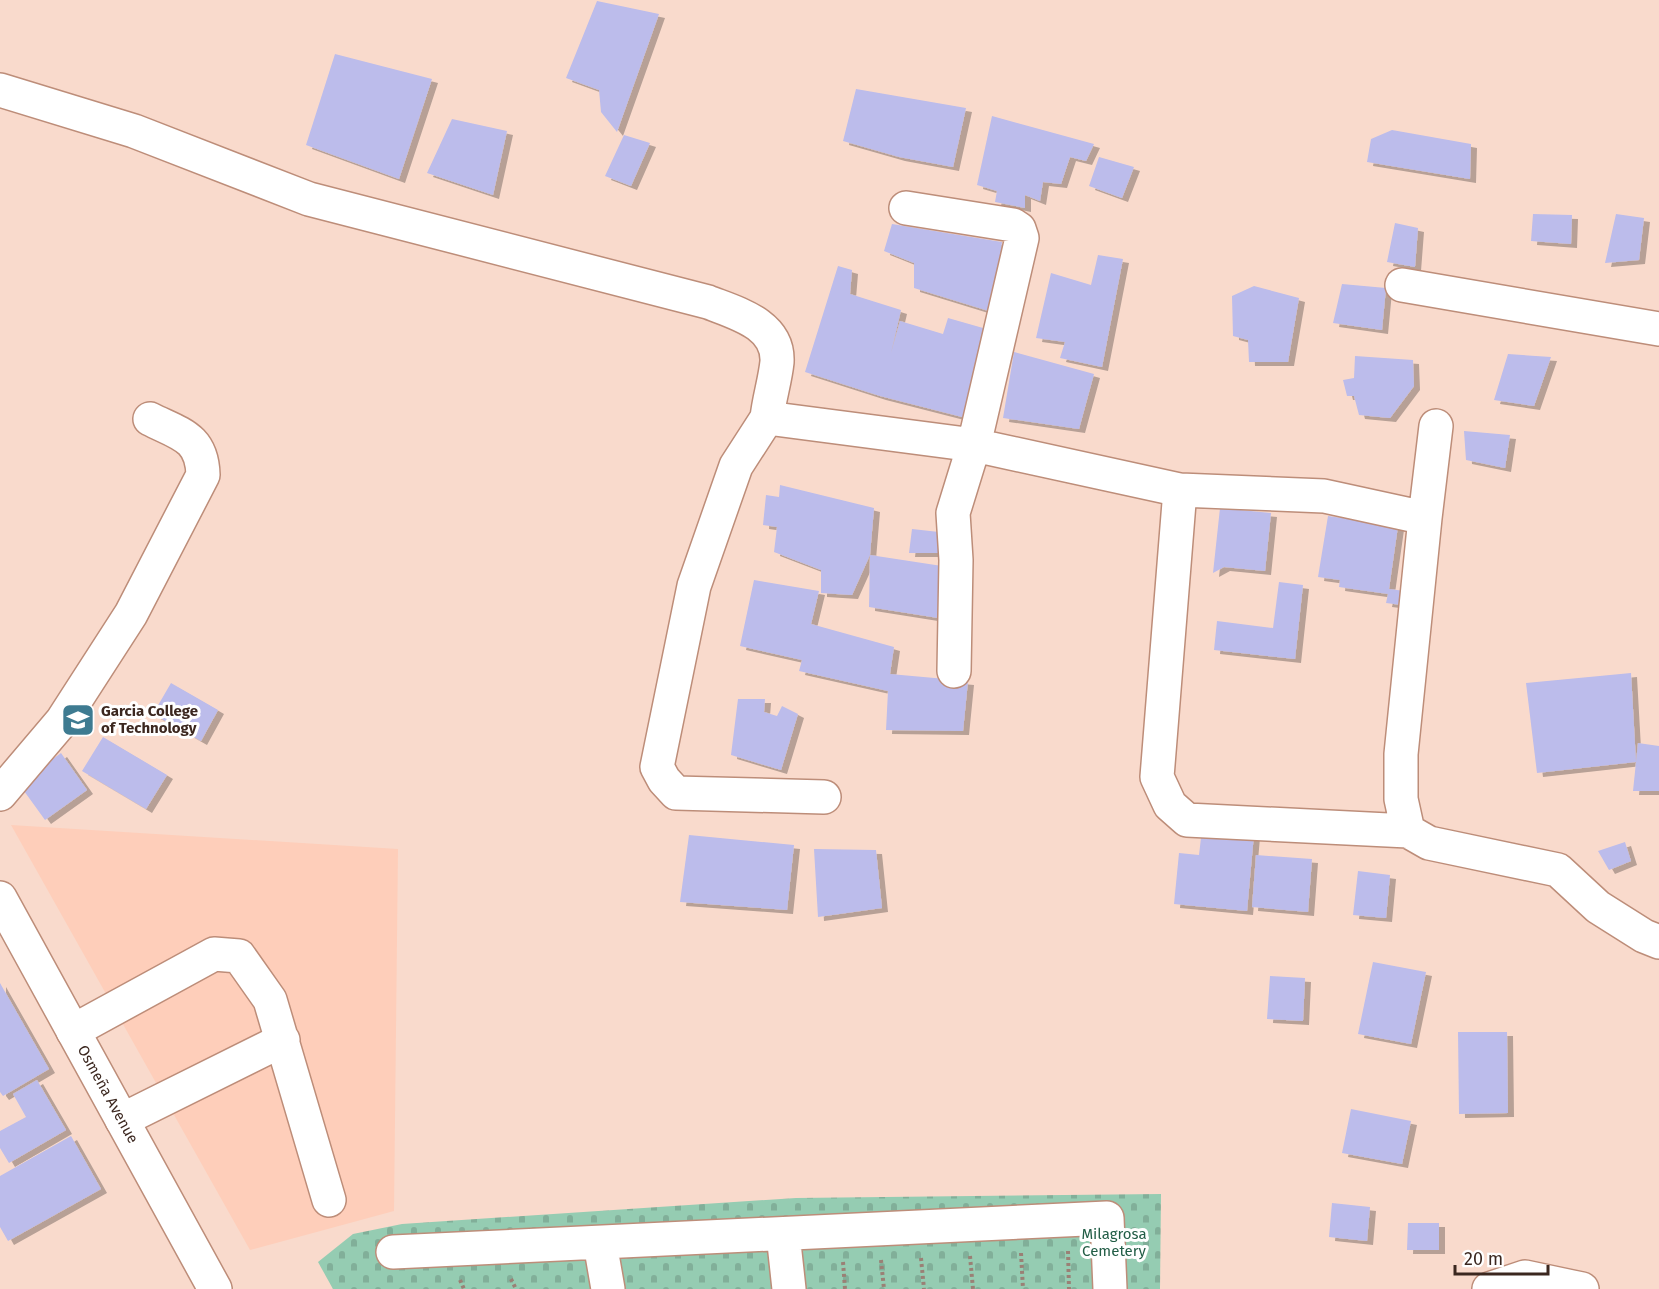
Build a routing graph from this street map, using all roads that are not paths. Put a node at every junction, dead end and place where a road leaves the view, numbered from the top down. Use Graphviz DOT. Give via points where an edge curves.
graph roads {
  1 [pos="0,90"];
  2 [pos="906,208"];
  3 [pos="1402,285"];
  4 [pos="1659,329"];
  5 [pos="767,418"];
  6 [pos="150,419"];
  7 [pos="1436,426"];
  8 [pos="974,445"];
  9 [pos="1180,490"];
  10 [pos="1425,518"];
  11 [pos="954,671"];
  12 [pos="0,794"];
  13 [pos="824,797"];
  14 [pos="1408,831"];
  15 [pos="0,898"];
  16 [pos="1659,942"];
  17 [pos="73,1031"];
  18 [pos="283,1040"];
  19 [pos="122,1120"];
  20 [pos="329,1200"];
  21 [pos="783,1234"];
  22 [pos="600,1243"];
  23 [pos="393,1252"];
  24 [pos="215,1289"];
  25 [pos="608,1289"];
  26 [pos="789,1289"];
  27 [pos="1110,1289"];
  28 [pos="1489,1289"];
  29 [pos="1582,1289"];
  1 -- 5 [label="street" via="134,131 309,199 708,302 754,321 772,338 777,360"];
  2 -- 8 [label="street" via="1013,225 1022,238"];
  3 -- 4 [label="street"];
  5 -- 8 [label="street"];
  5 -- 13 [label="street" via="735,466 694,586 657,767 676,793"];
  6 -- 12 [label="street" via="191,439 202,456 203,475 125,624 62,721"];
  7 -- 10 [label="street"];
  8 -- 9 [label="street"];
  8 -- 11 [label="street" via="953,513"];
  9 -- 10 [label="street" via="1324,495"];
  9 -- 14 [label="street" via="1157,777 1170,805 1187,820"];
  10 -- 14 [label="street" via="1401,754 1401,799"];
  14 -- 16 [label="street" via="1429,843 1558,870 1598,907"];
  15 -- 17 [label="street, Osmeña Avenue"];
  17 -- 18 [label="street" via="214,954 239,956 270,1000"];
  17 -- 19 [label="street, Osmeña Avenue"];
  18 -- 19 [label="street"];
  18 -- 20 [label="street"];
  19 -- 24 [label="street, Osmeña Avenue"];
  21 -- 22 [label="street"];
  21 -- 26 [label="street"];
  21 -- 27 [label="street" via="1107,1218"];
  22 -- 23 [label="street"];
  22 -- 25 [label="street"];
  28 -- 29 [label="street" via="1525,1278"];
}
